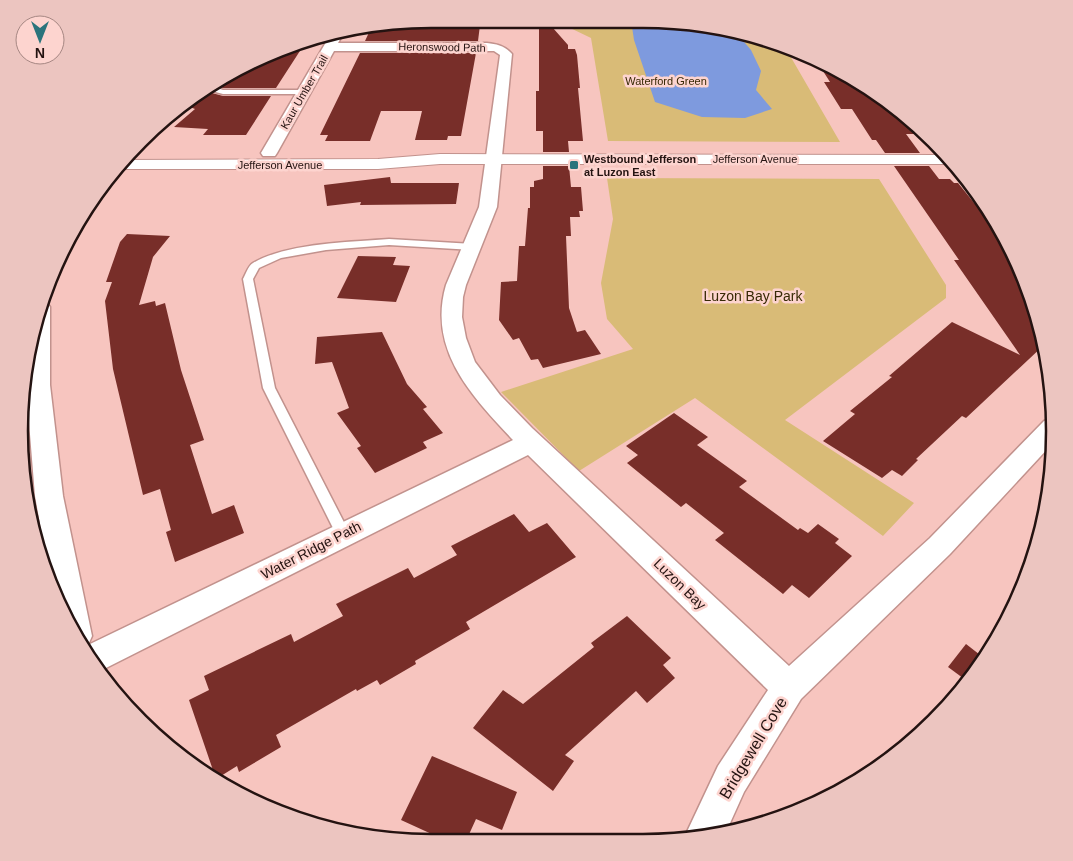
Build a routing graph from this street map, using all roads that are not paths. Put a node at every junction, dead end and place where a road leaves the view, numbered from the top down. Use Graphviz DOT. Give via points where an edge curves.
graph roads {
  1 [pos="334,39"];
  2 [pos="330,47"];
  3 [pos="215,90"];
  4 [pos="303,92"];
  5 [pos="269,154"];
  6 [pos="138,155"];
  7 [pos="440,159"];
  8 [pos="494,159"];
  9 [pos="940,160"];
  10 [pos="128,165"];
  11 [pos="473,247"];
  12 [pos="39,333"];
  13 [pos="1046,435"];
  14 [pos="531,442"];
  15 [pos="343,534"];
  16 [pos="72,614"];
  17 [pos="97,657"];
  18 [pos="789,688"];
  19 [pos="708,828"];
  1 -- 2 [label="street, Kaur Umber Trail"];
  2 -- 4 [label="street, Kaur Umber Trail"];
  2 -- 8 [label="street, Heronswood Path" via="473,46 503,51 506,58"];
  3 -- 4 [label="lane"];
  4 -- 5 [label="street, Kaur Umber Trail"];
  5 -- 6 [label="street, Jefferson Avenue"];
  5 -- 7 [label="street, Jefferson Avenue" via="381,154"];
  7 -- 8 [label="street, Jefferson Avenue"];
  7 -- 10 [label="street, Jefferson Avenue" via="378,164"];
  8 -- 9 [label="street, Jefferson Avenue"];
  8 -- 11 [label="street, Luzon Bay" via="488,207"];
  11 -- 14 [label="street, Luzon Bay" via="458,280 451,310 456,342 464,363 481,388"];
  11 -- 15 [label="lane" via="389,242 326,247 278,256 255,266 248,279 270,388"];
  12 -- 16 [label="street" via="38,385 49,496"];
  13 -- 18 [label="street" via="940,546"];
  14 -- 15 [label="street, Water Ridge Path"];
  14 -- 18 [label="street, Luzon Bay"];
  15 -- 17 [label="street, Water Ridge Path"];
  18 -- 19 [label="street, Bridgewell Cove" via="731,779"];
}
